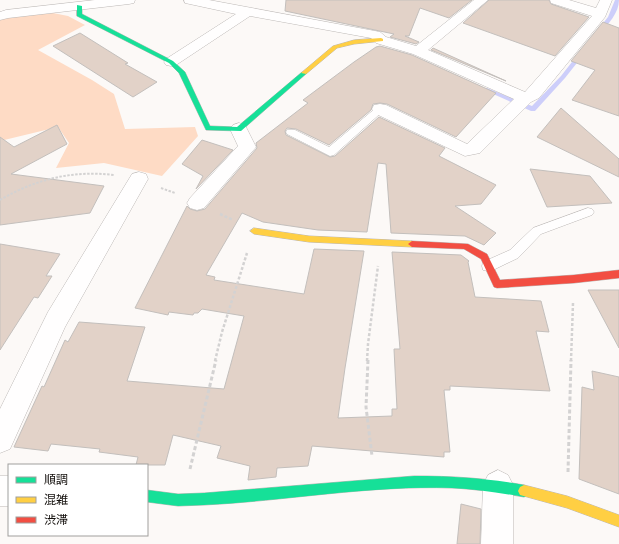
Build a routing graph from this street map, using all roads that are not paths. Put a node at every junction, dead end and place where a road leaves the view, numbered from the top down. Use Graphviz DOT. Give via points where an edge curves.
graph roads {
  1 [pos="129,0"];
  2 [pos="190,0"];
  3 [pos="482,0"];
  4 [pos="556,0"];
  5 [pos="79,6"];
  6 [pos="603,7"];
  7 [pos="246,8"];
  8 [pos="0,16"];
  9 [pos="381,40"];
  10 [pos="418,51"];
  11 [pos="171,62"];
  12 [pos="525,98"];
  13 [pos="380,109"];
  14 [pos="239,129"];
  15 [pos="291,132"];
  16 [pos="139,180"];
  17 [pos="197,202"];
  18 [pos="588,212"];
  19 [pos="254,231"];
  20 [pos="488,266"];
  21 [pos="619,274"];
  22 [pos="0,438"];
  23 [pos="498,485"];
  24 [pos="148,496"];
  25 [pos="619,521"];
  26 [pos="497,544"];
  1 -- 5 [label="street"];
  2 -- 7 [label="street"];
  3 -- 10 [label="street"];
  4 -- 6 [label="street"];
  5 -- 8 [label="street"];
  5 -- 11 [label="street" via="79,15"];
  6 -- 12 [label="street" via="533,95"];
  7 -- 9 [label="street" via="375,35"];
  7 -- 11 [label="street"];
  9 -- 10 [label="street"];
  9 -- 14 [label="street" via="354,42 336,47"];
  10 -- 12 [label="street"];
  11 -- 14 [label="street" via="182,72 208,128"];
  12 -- 13 [label="street" via="474,149 465,150"];
  13 -- 15 [label="lane" via="330,152"];
  14 -- 17 [label="street" via="247,147"];
  16 -- 22 [label="street" via="56,320"];
  18 -- 20 [label="lane" via="537,231 514,254"];
  19 -- 20 [label="street" via="309,239 465,246 484,257"];
  20 -- 21 [label="street" via="497,284"];
  23 -- 24 [label="street" via="436,482 183,500"];
  23 -- 25 [label="street" via="567,502"];
  23 -- 26 [label="street"];
}
